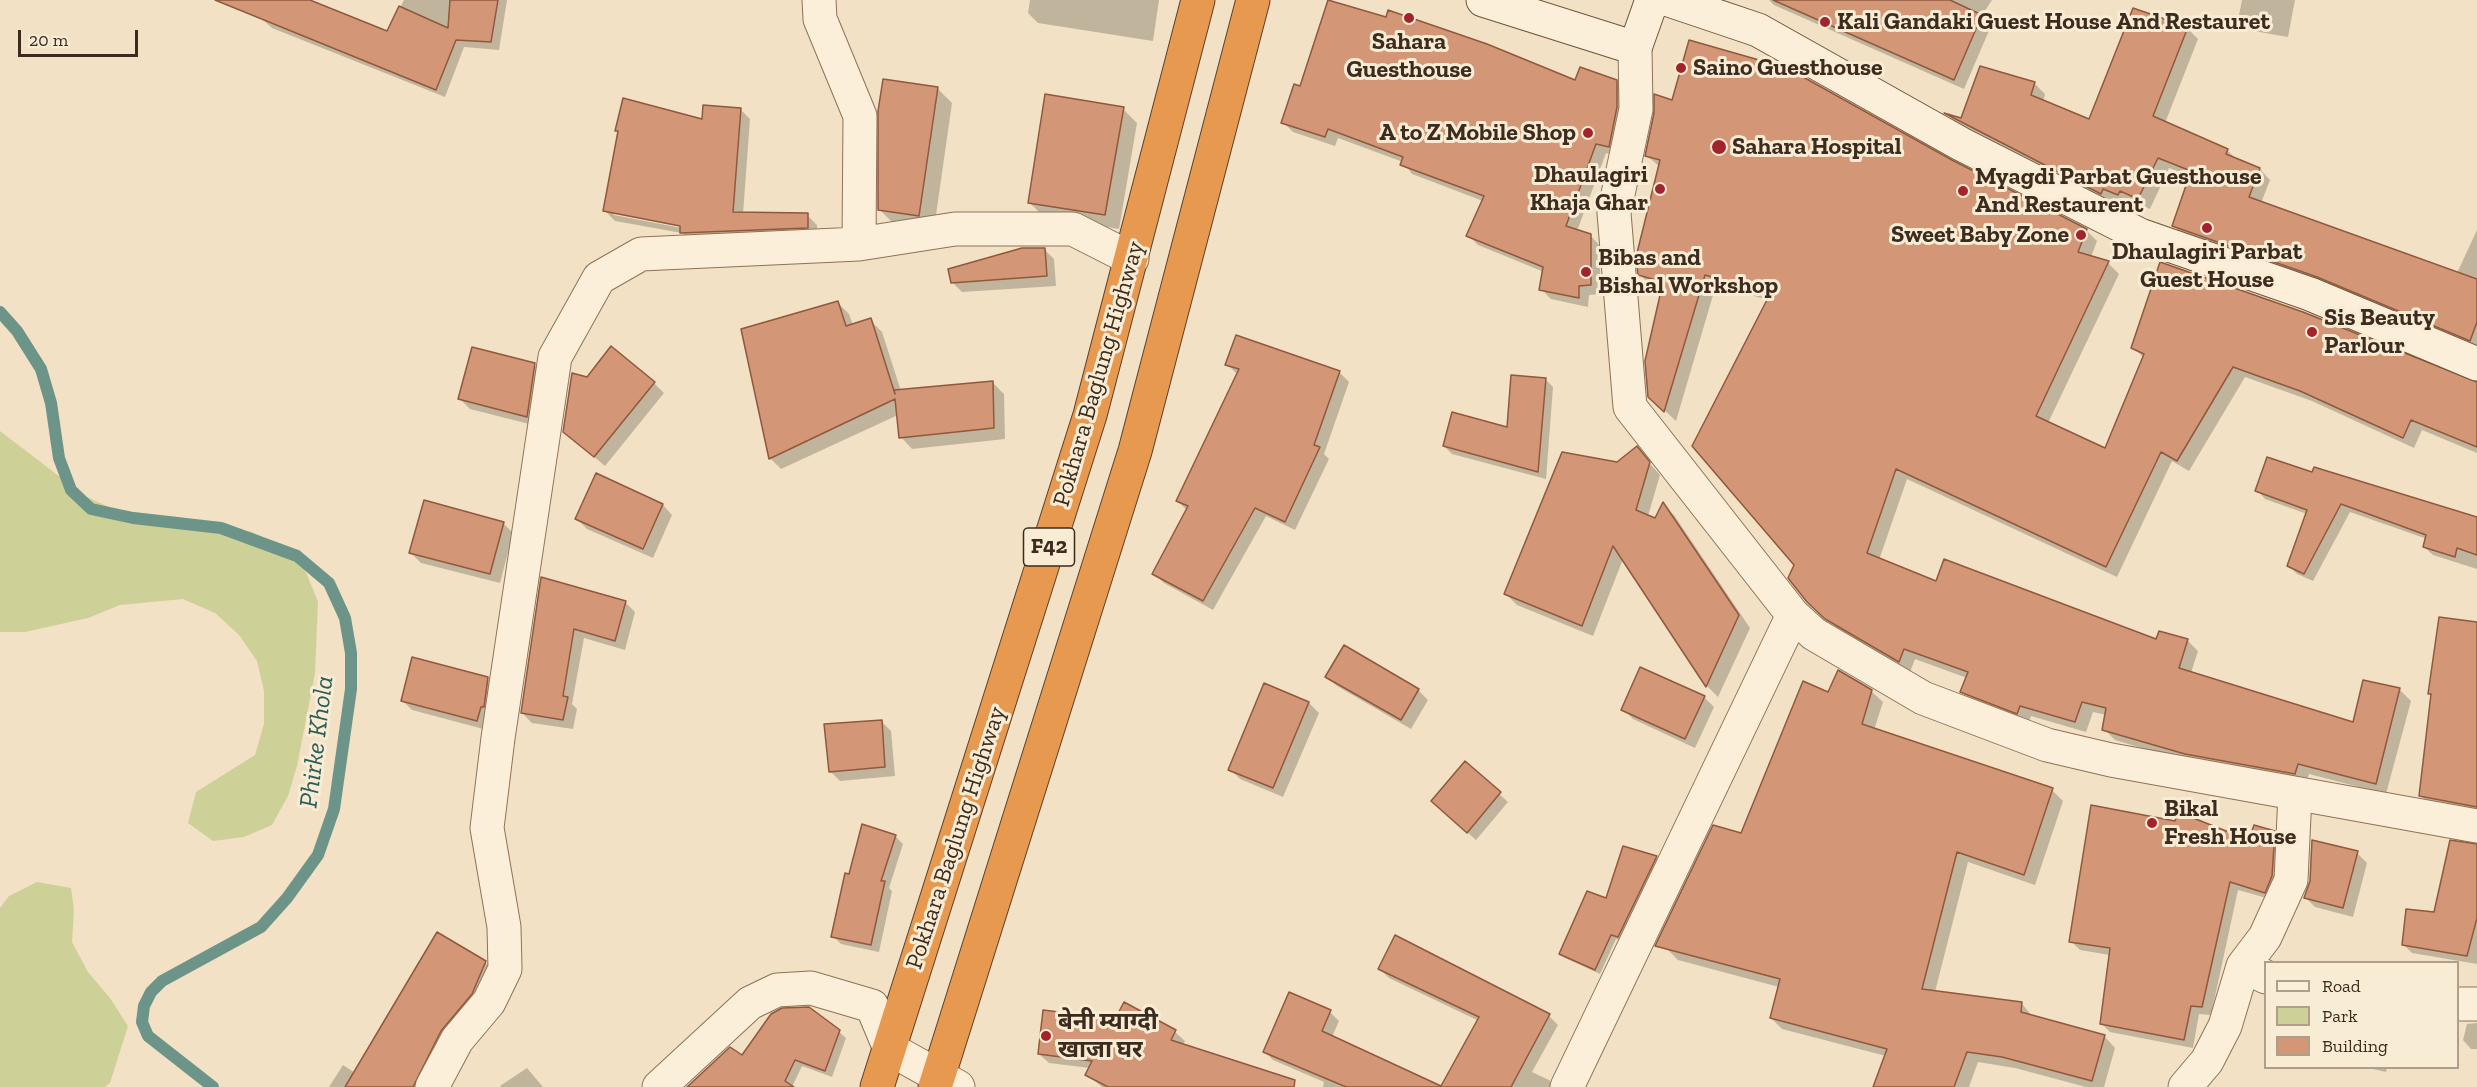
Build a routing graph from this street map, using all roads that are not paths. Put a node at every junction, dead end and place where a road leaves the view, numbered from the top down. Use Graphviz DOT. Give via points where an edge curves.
graph roads {
  1 [pos="819,0"];
  2 [pos="1198,0"];
  3 [pos="1253,0"];
  4 [pos="1483,0"];
  5 [pos="1652,0"];
  6 [pos="1669,0"];
  7 [pos="1635,48"];
  8 [pos="859,244"];
  9 [pos="1132,259"];
  10 [pos="2477,364"];
  11 [pos="1793,615"];
  12 [pos="2295,794"];
  13 [pos="2477,826"];
  14 [pos="2254,972"];
  15 [pos="2459,1004"];
  16 [pos="2477,1004"];
  17 [pos="890,1049"];
  18 [pos="944,1083"];
  19 [pos="432,1087"];
  20 [pos="659,1087"];
  21 [pos="877,1087"];
  22 [pos="1567,1087"];
  23 [pos="2185,1087"];
  1 -- 8 [label="street" via="820,19 860,116"];
  2 -- 9 [label="highway, Pokhara Baglung Highway / F42"];
  3 -- 18 [label="highway, F42" via="1135,451"];
  4 -- 7 [label="street"];
  5 -- 7 [label="street"];
  6 -- 10 [label="street" via="1758,30 1961,144 2140,236 2310,294"];
  7 -- 11 [label="street" via="1636,109 1614,213 1630,407"];
  8 -- 9 [label="street" via="955,229 1073,229"];
  8 -- 19 [label="street" via="641,254 600,278 555,357 517,596 487,828 504,927 505,969 489,1002 457,1040"];
  9 -- 17 [label="highway, Pokhara Baglung Highway / F42" via="1090,415"];
  11 -- 12 [label="street" via="1814,634 1923,698 2047,745"];
  11 -- 22 [label="street"];
  12 -- 13 [label="street" via="2392,808"];
  12 -- 14 [label="street" via="2291,880"];
  14 -- 23 [label="street" via="2207,1061"];
  15 -- 16 [label="street"];
  17 -- 18 [label="street"];
  17 -- 20 [label="street" via="872,1006 811,988 777,990 750,1003"];
  17 -- 21 [label="highway, Pokhara Baglung Highway / F42"];
}
